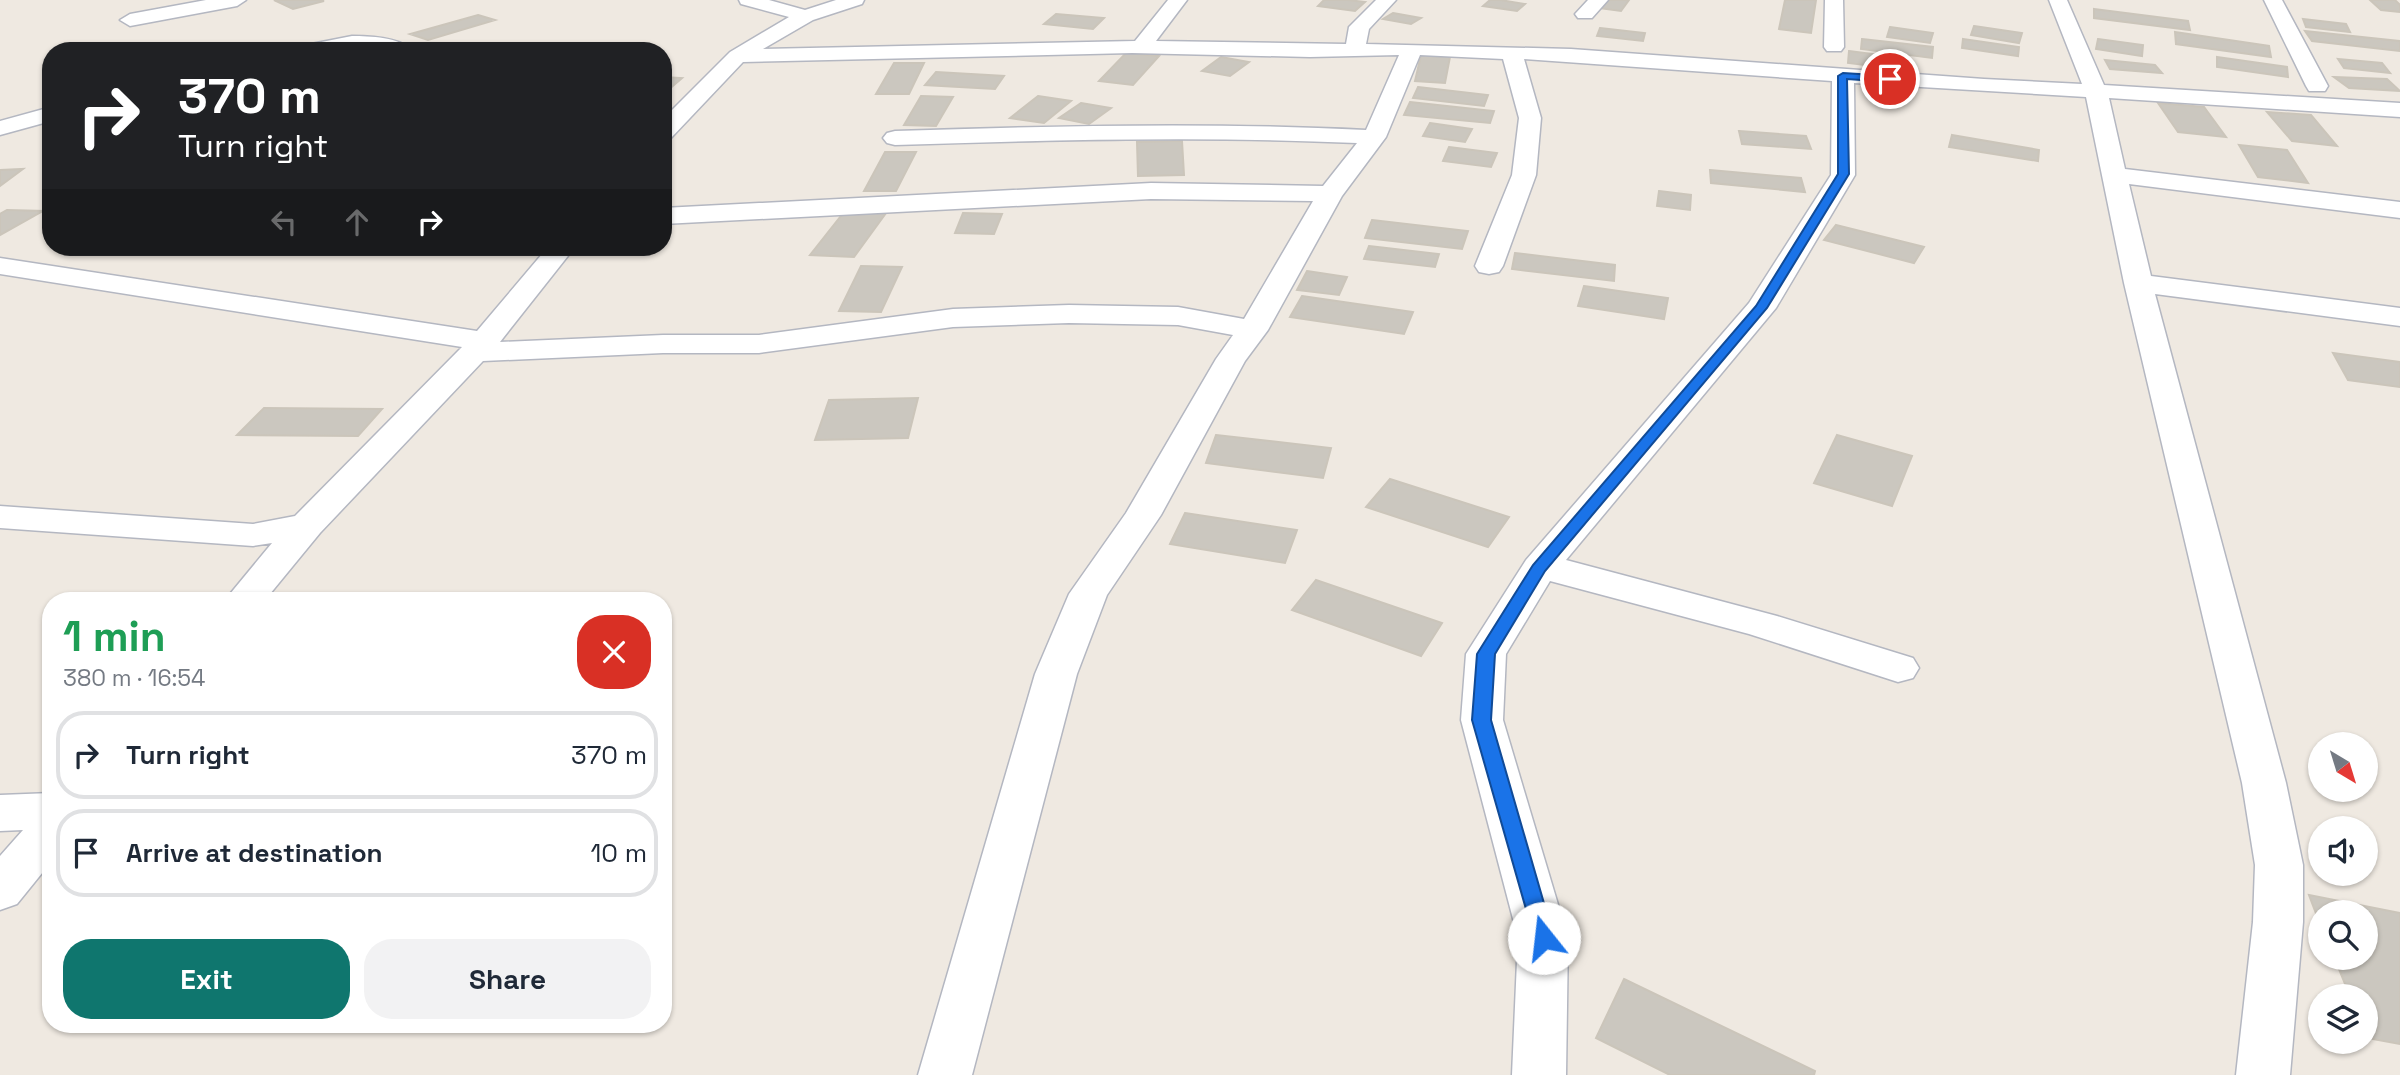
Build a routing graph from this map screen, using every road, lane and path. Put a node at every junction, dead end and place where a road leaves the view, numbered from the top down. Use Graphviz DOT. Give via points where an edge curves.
graph roads {
  1 [pos="237,0"];
  2 [pos="748,0"];
  3 [pos="855,0"];
  4 [pos="1178,0"];
  5 [pos="1387,0"];
  6 [pos="1834,0"];
  7 [pos="2058,0"];
  8 [pos="2273,0"];
  9 [pos="131,10"];
  10 [pos="806,16"];
  11 [pos="128,41"];
  12 [pos="347,42"];
  13 [pos="375,42"];
  14 [pos="1141,47"];
  15 [pos="1354,50"];
  16 [pos="1412,50"];
  17 [pos="1512,53"];
  18 [pos="737,56"];
  19 [pos="1838,61"];
  20 [pos="2317,86"];
  21 [pos="2096,91"];
  22 [pos="672,101"];
  23 [pos="693,101"];
  24 [pos="2400,110"];
  25 [pos="42,121"];
  26 [pos="672,124"];
  27 [pos="0,128"];
  28 [pos="1374,137"];
  29 [pos="895,138"];
  30 [pos="2114,175"];
  31 [pos="1330,194"];
  32 [pos="2400,210"];
  33 [pos="672,216"];
  34 [pos="555,256"];
  35 [pos="0,266"];
  36 [pos="1489,267"];
  37 [pos="2138,283"];
  38 [pos="2400,317"];
  39 [pos="1253,330"];
  40 [pos="480,347"];
  41 [pos="0,517"];
  42 [pos="307,526"];
  43 [pos="1539,568"];
  44 [pos="251,592"];
  45 [pos="1898,668"];
  46 [pos="42,811"];
  47 [pos="0,813"];
  48 [pos="42,840"];
  49 [pos="0,890"];
  50 [pos="945,1075"];
  51 [pos="1539,1075"];
  52 [pos="2263,1075"];
  1 -- 9 [label="street"];
  2 -- 10 [label="street"];
  3 -- 10 [label="street"];
  4 -- 14 [label="street"];
  5 -- 15 [label="street" via="1359,27"];
  6 -- 19 [label="street"];
  7 -- 21 [label="street"];
  8 -- 20 [label="street"];
  9 -- 11 [label="street"];
  10 -- 18 [label="street"];
  12 -- 13 [label="street"];
  14 -- 15 [label="street"];
  14 -- 18 [label="street"];
  15 -- 16 [label="street"];
  16 -- 17 [label="street"];
  16 -- 28 [label="street"];
  17 -- 19 [label="street"];
  17 -- 36 [label="street" via="1530,118 1524,175"];
  18 -- 23 [label="street"];
  19 -- 21 [label="street"];
  19 -- 43 [label="street" via="1843,174 1761,308"];
  21 -- 24 [label="street"];
  21 -- 30 [label="street"];
  22 -- 23 [label="street"];
  23 -- 26 [label="street"];
  25 -- 27 [label="street"];
  28 -- 29 [label="street" via="1126,131"];
  28 -- 31 [label="street"];
  30 -- 32 [label="street"];
  30 -- 37 [label="street"];
  31 -- 33 [label="street" via="1151,191"];
  31 -- 39 [label="street"];
  34 -- 40 [label="street"];
  35 -- 40 [label="street"];
  37 -- 38 [label="street"];
  37 -- 52 [label="street" via="2264,783 2279,865"];
  39 -- 40 [label="street" via="1178,316 1044,315 953,318 760,344"];
  39 -- 50 [label="street" via="1231,359 1143,515 1088,594 1056,674"];
  40 -- 42 [label="street"];
  41 -- 42 [label="street" via="253,535"];
  42 -- 44 [label="street"];
  43 -- 45 [label="street" via="1763,625"];
  43 -- 51 [label="street" via="1486,654 1482,720 1544,938"];
  46 -- 47 [label="street"];
  48 -- 49 [label="street"];
}
